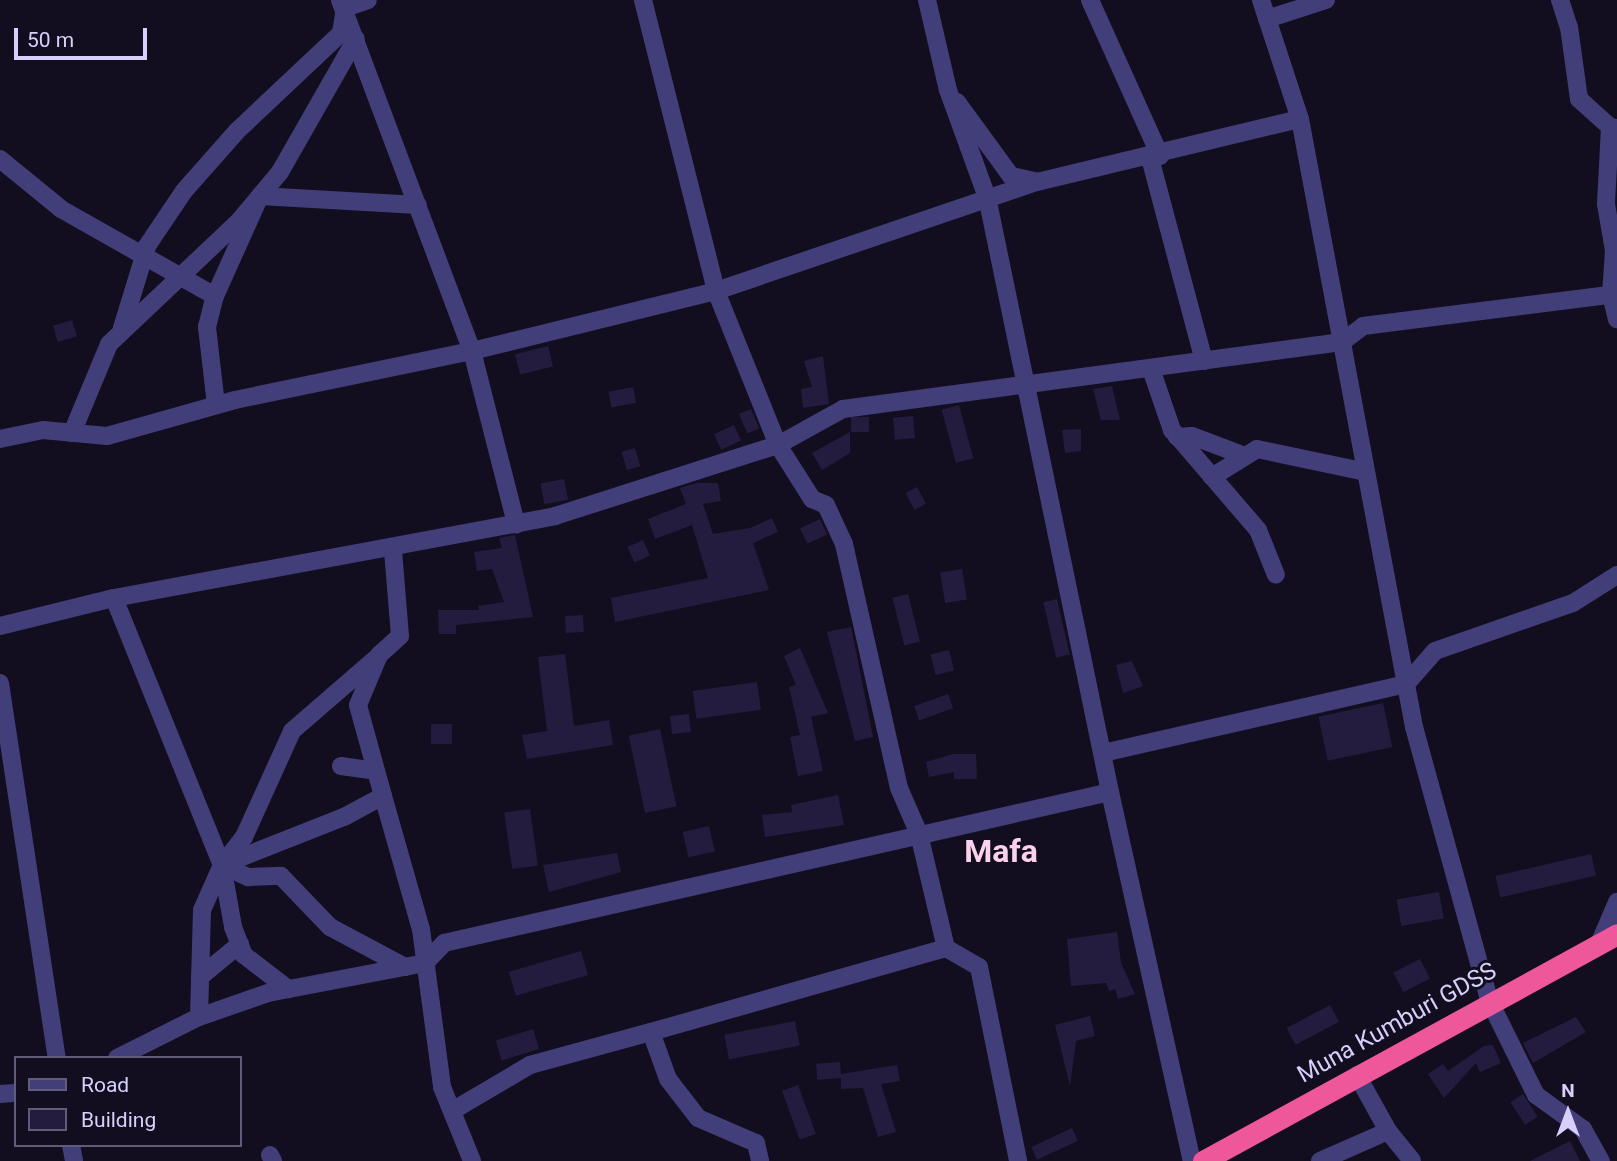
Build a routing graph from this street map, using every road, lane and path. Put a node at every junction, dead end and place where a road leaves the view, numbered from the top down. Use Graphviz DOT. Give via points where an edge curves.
graph roads {
  1 [pos="368,0"];
  2 [pos="643,0"];
  3 [pos="927,0"];
  4 [pos="1090,0"];
  5 [pos="1261,0"];
  6 [pos="1326,0"];
  7 [pos="1560,0"];
  8 [pos="343,4"];
  9 [pos="1267,19"];
  10 [pos="356,39"];
  11 [pos="948,90"];
  12 [pos="1300,119"];
  13 [pos="1613,128"];
  14 [pos="1155,157"];
  15 [pos="0,159"];
  16 [pos="1037,182"];
  17 [pos="260,196"];
  18 [pos="987,197"];
  19 [pos="418,205"];
  20 [pos="144,254"];
  21 [pos="176,276"];
  22 [pos="716,291"];
  23 [pos="1614,294"];
  24 [pos="215,296"];
  25 [pos="1617,319"];
  26 [pos="121,330"];
  27 [pos="1342,341"];
  28 [pos="472,351"];
  29 [pos="1204,361"];
  30 [pos="1151,369"];
  31 [pos="1029,386"];
  32 [pos="216,405"];
  33 [pos="72,433"];
  34 [pos="1177,437"];
  35 [pos="0,439"];
  36 [pos="778,445"];
  37 [pos="1245,456"];
  38 [pos="1366,472"];
  39 [pos="1212,477"];
  40 [pos="516,524"];
  41 [pos="393,550"];
  42 [pos="1276,575"];
  43 [pos="1617,575"];
  44 [pos="114,598"];
  45 [pos="0,626"];
  46 [pos="379,655"];
  47 [pos="0,683"];
  48 [pos="1406,684"];
  49 [pos="1103,753"];
  50 [pos="341,766"];
  51 [pos="376,771"];
  52 [pos="7,778"];
  53 [pos="1110,792"];
  54 [pos="383,796"];
  55 [pos="919,834"];
  56 [pos="222,865"];
  57 [pos="1617,902"];
  58 [pos="1608,939"];
  59 [pos="240,944"];
  60 [pos="946,948"];
  61 [pos="425,963"];
  62 [pos="405,967"];
  63 [pos="200,977"];
  64 [pos="288,989"];
  65 [pos="1490,1002"];
  66 [pos="199,1017"];
  67 [pos="652,1032"];
  68 [pos="57,1056"];
  69 [pos="121,1056"];
  70 [pos="1357,1075"];
  71 [pos="452,1111"];
  72 [pos="1388,1131"];
  73 [pos="472,1161"];
  74 [pos="760,1161"];
  75 [pos="1017,1161"];
  76 [pos="1192,1161"];
  77 [pos="1203,1161"];
  78 [pos="1321,1161"];
  79 [pos="1412,1161"];
  80 [pos="1601,1161"];
  1 -- 8 [label="street"];
  2 -- 22 [label="street"];
  3 -- 11 [label="street"];
  4 -- 14 [label="street"];
  5 -- 9 [label="street"];
  6 -- 9 [label="street"];
  7 -- 13 [label="street" via="1569,27 1578,99"];
  8 -- 10 [label="street"];
  8 -- 20 [label="street" via="341,33 237,131 184,191"];
  9 -- 12 [label="street"];
  10 -- 17 [label="street" via="280,172"];
  10 -- 19 [label="street"];
  11 -- 16 [label="street" via="1011,176"];
  11 -- 18 [label="street"];
  12 -- 14 [label="street"];
  12 -- 27 [label="street"];
  13 -- 23 [label="street" via="1606,204 1614,251"];
  14 -- 16 [label="street"];
  14 -- 29 [label="street"];
  15 -- 20 [label="street" via="61,209"];
  16 -- 18 [label="street"];
  17 -- 19 [label="street"];
  17 -- 21 [label="street"];
  17 -- 24 [label="street"];
  18 -- 22 [label="street"];
  18 -- 31 [label="street"];
  19 -- 28 [label="street"];
  20 -- 21 [label="street"];
  20 -- 26 [label="street"];
  21 -- 24 [label="street"];
  21 -- 26 [label="street"];
  22 -- 28 [label="street"];
  22 -- 36 [label="street"];
  23 -- 25 [label="street"];
  23 -- 27 [label="street" via="1363,326"];
  24 -- 32 [label="street" via="207,327"];
  26 -- 33 [label="street" via="109,344 86,392"];
  27 -- 29 [label="street"];
  27 -- 38 [label="street"];
  28 -- 32 [label="street"];
  28 -- 40 [label="street"];
  29 -- 30 [label="street"];
  30 -- 31 [label="street"];
  30 -- 34 [label="street"];
  31 -- 36 [label="street" via="843,409"];
  31 -- 49 [label="street"];
  32 -- 33 [label="street" via="107,436"];
  33 -- 35 [label="street" via="43,430"];
  34 -- 37 [label="street" via="1192,436"];
  34 -- 39 [label="street"];
  36 -- 40 [label="street" via="555,516"];
  36 -- 55 [label="street" via="812,499 826,505 844,544 899,788"];
  37 -- 38 [label="street" via="1257,449 1285,452"];
  37 -- 39 [label="street"];
  38 -- 48 [label="street"];
  39 -- 42 [label="street" via="1258,530"];
  40 -- 41 [label="street"];
  41 -- 44 [label="street"];
  41 -- 46 [label="street" via="400,636"];
  43 -- 48 [label="street" via="1573,603 1435,651"];
  44 -- 45 [label="street"];
  44 -- 56 [label="street"];
  46 -- 51 [label="street" via="358,705"];
  46 -- 56 [label="street" via="292,731 244,837"];
  47 -- 52 [label="street"];
  48 -- 49 [label="street"];
  48 -- 65 [label="street"];
  49 -- 53 [label="street"];
  50 -- 51 [label="street"];
  51 -- 54 [label="street"];
  52 -- 68 [label="street"];
  53 -- 55 [label="street"];
  53 -- 76 [label="street"];
  54 -- 56 [label="street" via="344,817"];
  54 -- 61 [label="street" via="421,929"];
  55 -- 60 [label="street"];
  55 -- 61 [label="street" via="444,943"];
  56 -- 59 [label="street"];
  56 -- 62 [label="street" via="248,877 282,876 330,927"];
  56 -- 63 [label="street" via="202,911"];
  57 -- 58 [label="street"];
  58 -- 65 [label="highway, Muna Kumburi GDSS"];
  59 -- 63 [label="street"];
  59 -- 64 [label="street" via="244,955"];
  60 -- 67 [label="street"];
  60 -- 75 [label="street" via="979,967"];
  61 -- 62 [label="street"];
  61 -- 71 [label="street" via="442,1087"];
  62 -- 64 [label="street"];
  63 -- 66 [label="street"];
  64 -- 66 [label="street"];
  65 -- 70 [label="highway, Muna Kumburi GDSS"];
  65 -- 80 [label="street" via="1536,1095 1583,1129"];
  66 -- 69 [label="street"];
  67 -- 71 [label="street" via="530,1065"];
  67 -- 74 [label="street" via="668,1079 698,1118 756,1143"];
  70 -- 72 [label="street"];
  70 -- 77 [label="highway, Muna Kumburi GDSS"];
  71 -- 73 [label="street"];
  72 -- 78 [label="street"];
  72 -- 79 [label="street"];
}
